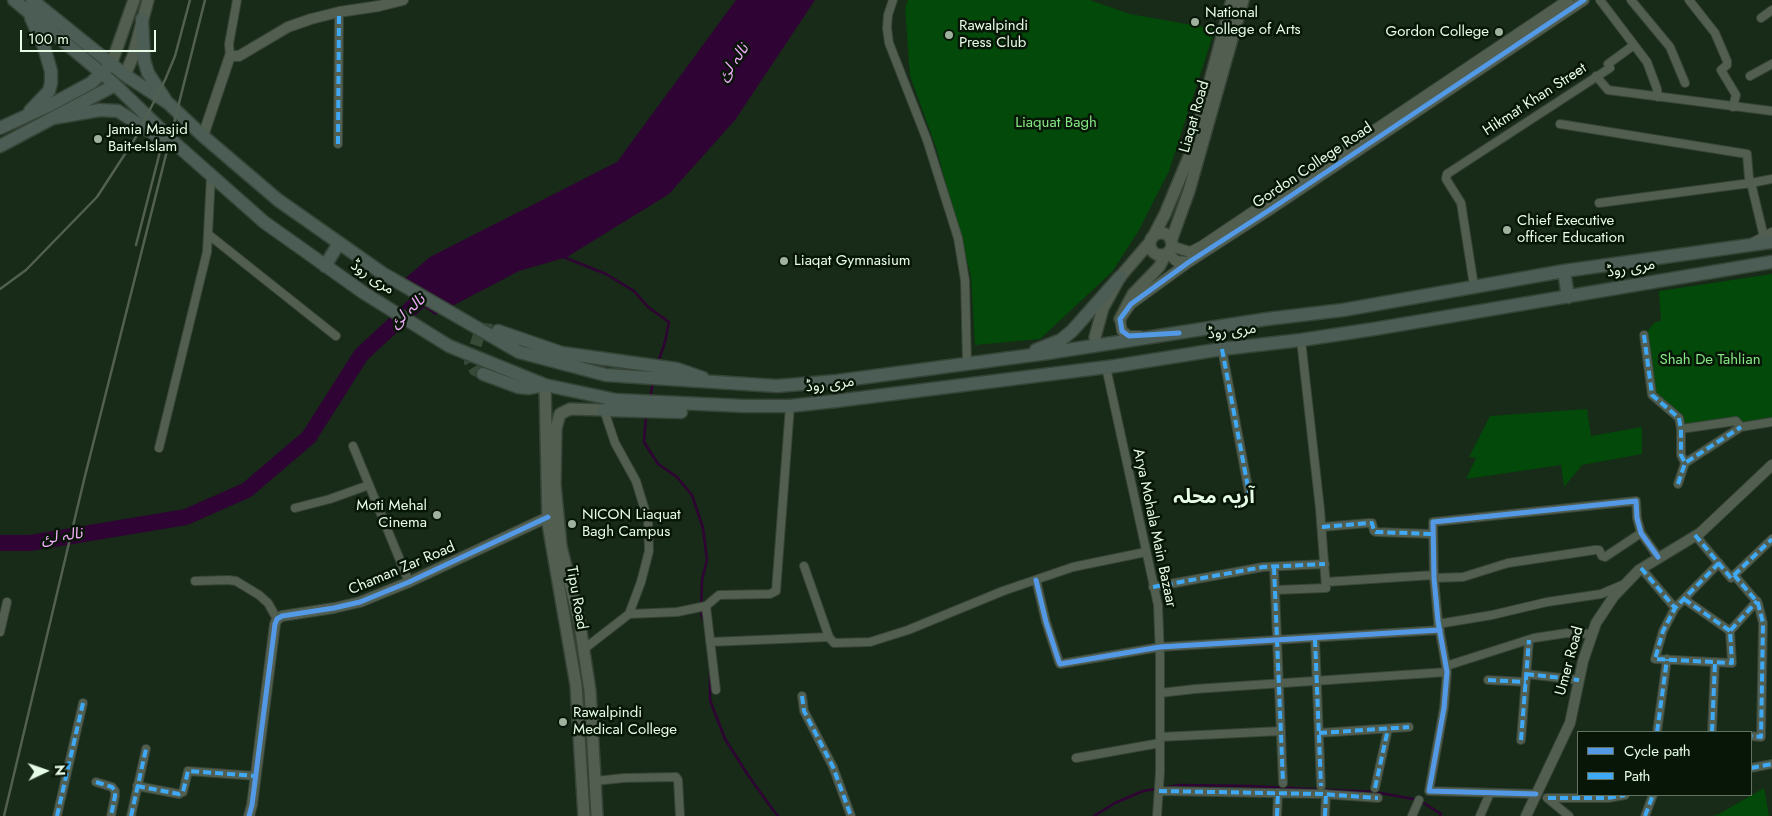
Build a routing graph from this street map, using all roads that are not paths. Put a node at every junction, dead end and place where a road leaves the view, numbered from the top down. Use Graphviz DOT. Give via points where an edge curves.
graph roads {
  1 [pos="14,0"];
  2 [pos="32,0"];
  3 [pos="134,0"];
  4 [pos="148,0"];
  5 [pos="237,0"];
  6 [pos="403,0"];
  7 [pos="893,0"];
  8 [pos="1232,0"];
  9 [pos="1243,0"];
  10 [pos="1568,0"];
  11 [pos="1584,0"];
  12 [pos="1600,0"];
  13 [pos="1631,0"];
  14 [pos="1689,0"];
  15 [pos="1772,10"];
  16 [pos="28,12"];
  17 [pos="339,12"];
  18 [pos="1761,18"];
  19 [pos="142,19"];
  20 [pos="1634,45"];
  21 [pos="230,56"];
  22 [pos="1772,64"];
  23 [pos="111,65"];
  24 [pos="102,74"];
  25 [pos="125,75"];
  26 [pos="1596,76"];
  27 [pos="1750,76"];
  28 [pos="1685,83"];
  29 [pos="115,85"];
  30 [pos="1658,97"];
  31 [pos="168,103"];
  32 [pos="1733,106"];
  33 [pos="1772,111"];
  34 [pos="22,118"];
  35 [pos="53,118"];
  36 [pos="1560,124"];
  37 [pos="0,128"];
  38 [pos="203,136"];
  39 [pos="338,144"];
  40 [pos="0,146"];
  41 [pos="194,160"];
  42 [pos="212,176"];
  43 [pos="1772,180"];
  44 [pos="1751,183"];
  45 [pos="1599,203"];
  46 [pos="209,235"];
  47 [pos="1769,238"];
  48 [pos="1151,239"];
  49 [pos="339,243"];
  50 [pos="1169,249"];
  51 [pos="1189,262"];
  52 [pos="1772,262"];
  53 [pos="325,266"];
  54 [pos="1564,272"];
  55 [pos="1120,277"];
  56 [pos="1474,286"];
  57 [pos="1568,297"];
  58 [pos="1120,319"];
  59 [pos="498,331"];
  60 [pos="1179,333"];
  61 [pos="1644,335"];
  62 [pos="336,336"];
  63 [pos="1301,340"];
  64 [pos="1096,345"];
  65 [pos="1222,349"];
  66 [pos="1022,356"];
  67 [pos="968,363"];
  68 [pos="1106,367"];
  69 [pos="483,374"];
  70 [pos="677,375"];
  71 [pos="544,385"];
  72 [pos="633,406"];
  73 [pos="790,406"];
  74 [pos="604,410"];
  75 [pos="1772,422"];
  76 [pos="1741,427"];
  77 [pos="1681,428"];
  78 [pos="353,446"];
  79 [pos="159,448"];
  80 [pos="1685,463"];
  81 [pos="1772,465"];
  82 [pos="1678,484"];
  83 [pos="369,485"];
  84 [pos="1250,498"];
  85 [pos="295,508"];
  86 [pos="548,517"];
  87 [pos="1322,527"];
  88 [pos="1642,533"];
  89 [pos="1434,534"];
  90 [pos="1696,535"];
  91 [pos="1772,538"];
  92 [pos="1146,552"];
  93 [pos="1658,557"];
  94 [pos="1325,564"];
  95 [pos="1719,564"];
  96 [pos="804,566"];
  97 [pos="1274,567"];
  98 [pos="1641,568"];
  99 [pos="1734,575"];
  100 [pos="1434,577"];
  101 [pos="1036,580"];
  102 [pos="1326,580"];
  103 [pos="195,581"];
  104 [pos="409,582"];
  105 [pos="1627,583"];
  106 [pos="1153,587"];
  107 [pos="1275,590"];
  108 [pos="1684,599"];
  109 [pos="7,602"];
  110 [pos="1757,602"];
  111 [pos="706,606"];
  112 [pos="1675,608"];
  113 [pos="629,614"];
  114 [pos="277,620"];
  115 [pos="1439,627"];
  116 [pos="1730,631"];
  117 [pos="0,632"];
  118 [pos="1592,634"];
  119 [pos="829,637"];
  120 [pos="1314,639"];
  121 [pos="1529,640"];
  122 [pos="1277,641"];
  123 [pos="710,642"];
  124 [pos="1160,647"];
  125 [pos="584,649"];
  126 [pos="1667,659"];
  127 [pos="1715,662"];
  128 [pos="1446,669"];
  129 [pos="1526,678"];
  130 [pos="1488,680"];
  131 [pos="1579,680"];
  132 [pos="1316,681"];
  133 [pos="1278,683"];
  134 [pos="716,690"];
  135 [pos="1160,693"];
  136 [pos="802,696"];
  137 [pos="83,703"];
  138 [pos="1409,727"];
  139 [pos="1388,729"];
  140 [pos="1281,730"];
  141 [pos="1658,731"];
  142 [pos="1712,731"];
  143 [pos="1319,733"];
  144 [pos="1752,736"];
  145 [pos="1160,740"];
  146 [pos="1521,740"];
  147 [pos="146,749"];
  148 [pos="1076,758"];
  149 [pos="1772,764"];
  150 [pos="1752,768"];
  151 [pos="256,776"];
  152 [pos="96,782"];
  153 [pos="595,782"];
  154 [pos="1283,783"];
  155 [pos="137,786"];
  156 [pos="1321,786"];
  157 [pos="1375,788"];
  158 [pos="1159,790"];
  159 [pos="1537,792"];
  160 [pos="1278,793"];
  161 [pos="1490,793"];
  162 [pos="1326,794"];
  163 [pos="1619,796"];
  164 [pos="1653,796"];
  165 [pos="1378,798"];
  166 [pos="1548,798"];
  167 [pos="1419,800"];
  168 [pos="252,805"];
  169 [pos="57,816"];
  170 [pos="111,816"];
  171 [pos="131,816"];
  172 [pos="249,816"];
  173 [pos="255,816"];
  174 [pos="584,816"];
  175 [pos="597,816"];
  176 [pos="680,816"];
  177 [pos="851,816"];
  178 [pos="1157,816"];
  179 [pos="1277,816"];
  180 [pos="1325,816"];
  181 [pos="1412,816"];
  182 [pos="1480,816"];
  183 [pos="1526,816"];
  184 [pos="1568,816"];
  185 [pos="1644,816"];
  1 -- 16 [label="main road, مری روڈ"];
  2 -- 23 [label="main road, مری روڈ"];
  3 -- 23 [label="main road"];
  4 -- 19 [label="main road"];
  5 -- 21 [label="street"];
  6 -- 17 [label="street"];
  7 -- 67 [label="street" via="888,15 888,43 927,140 958,238 965,280"];
  8 -- 48 [label="main road, Liaqat Road" via="1190,154"];
  9 -- 50 [label="main road, Liaqat Road" via="1189,191"];
  10 -- 50 [label="street, Gordon College Road" via="1202,246 1190,252"];
  11 -- 51 [label="street, Gordon College Road"];
  12 -- 20 [label="street"];
  13 -- 28 [label="street" via="1670,47"];
  14 -- 32 [label="street" via="1715,33 1721,47 1727,65 1721,70 1736,95"];
  15 -- 18 [label="street"];
  16 -- 24 [label="main road, مری روڈ"];
  16 -- 34 [label="main road" via="44,47 51,84 45,95"];
  17 -- 21 [label="street" via="288,27 239,56"];
  17 -- 39 [label="street"];
  19 -- 25 [label="main road"];
  19 -- 31 [label="main road" via="144,60 148,73"];
  20 -- 26 [label="street, Hikmat Khan Street" via="1608,64 1610,68"];
  20 -- 30 [label="street" via="1646,62 1658,88"];
  21 -- 38 [label="street"];
  22 -- 27 [label="street"];
  23 -- 24 [label="main road"];
  23 -- 25 [label="main road, مری روڈ"];
  24 -- 29 [label="main road, مری روڈ"];
  24 -- 34 [label="main road" via="91,83"];
  25 -- 31 [label="main road, مری روڈ"];
  26 -- 30 [label="street" via="1608,90"];
  26 -- 56 [label="street, Hikmat Khan Street" via="1446,176 1461,203"];
  29 -- 35 [label="main road"];
  29 -- 41 [label="main road, مری روڈ"];
  30 -- 32 [label="street"];
  31 -- 38 [label="main road, مری روڈ"];
  32 -- 33 [label="street"];
  34 -- 37 [label="main road"];
  35 -- 40 [label="main road"];
  35 -- 41 [label="main road" via="100,110 118,111"];
  36 -- 44 [label="street" via="1747,154"];
  38 -- 49 [label="main road, مری روڈ" via="278,200"];
  41 -- 42 [label="main road, مری روڈ"];
  42 -- 46 [label="street"];
  42 -- 53 [label="main road, مری روڈ" via="264,222"];
  43 -- 44 [label="street"];
  44 -- 45 [label="street"];
  44 -- 47 [label="street"];
  46 -- 62 [label="street"];
  46 -- 79 [label="street"];
  47 -- 54 [label="main road, مری روڈ" via="1748,246"];
  48 -- 50 [label="main road" via="1165,235"];
  48 -- 50 [label="main road" via="1150,247 1156,254"];
  48 -- 55 [label="main road, Liaqat Road"];
  49 -- 53 [label="main road"];
  49 -- 70 [label="main road, مری روڈ" via="382,273 519,352 606,375 638,378"];
  50 -- 51 [label="street" via="1176,262"];
  50 -- 58 [label="main road, Liaqat Road" via="1159,267 1133,294"];
  51 -- 58 [label="street, Gordon College Road" via="1131,304"];
  52 -- 57 [label="main road, مری روڈ"];
  53 -- 71 [label="main road, مری روڈ" via="441,341"];
  54 -- 56 [label="main road, مری روڈ"];
  54 -- 57 [label="main road"];
  55 -- 64 [label="main road, Liaqat Road" via="1103,308"];
  55 -- 66 [label="main road" via="1061,340"];
  56 -- 60 [label="main road, مری روڈ"];
  57 -- 63 [label="main road, مری روڈ"];
  58 -- 60 [label="street" via="1122,331 1129,336"];
  59 -- 70 [label="main road" via="562,353 642,364"];
  60 -- 64 [label="main road, مری روڈ"];
  61 -- 77 [label="street" via="1652,395 1679,418"];
  63 -- 65 [label="main road, مری روڈ"];
  63 -- 87 [label="street"];
  64 -- 66 [label="main road, مری روڈ"];
  65 -- 68 [label="main road, مری روڈ"];
  65 -- 84 [label="street"];
  66 -- 67 [label="main road, مری روڈ"];
  67 -- 70 [label="main road, مری روڈ" via="777,386 722,384"];
  68 -- 73 [label="main road, مری روڈ"];
  68 -- 92 [label="street, Arya Mohala Main Bazaar"];
  69 -- 71 [label="main road" via="523,388"];
  71 -- 72 [label="main road, مری روڈ"];
  71 -- 86 [label="main road, Tipu Road"];
  72 -- 73 [label="main road, مری روڈ"];
  72 -- 74 [label="main road"];
  73 -- 111 [label="street" via="776,591 770,594 719,594"];
  74 -- 113 [label="street" via="615,443 636,481 648,520 649,551"];
  74 -- 125 [label="main road" via="570,409 560,414 556,428 555,484 561,546"];
  75 -- 76 [label="street"];
  76 -- 77 [label="street" via="1736,421"];
  76 -- 80 [label="street"];
  77 -- 80 [label="street" via="1681,455"];
  78 -- 83 [label="street"];
  80 -- 82 [label="street"];
  81 -- 90 [label="street, Umer Road"];
  83 -- 85 [label="street"];
  83 -- 104 [label="street"];
  86 -- 104 [label="street, Chaman Zar Road"];
  86 -- 174 [label="main road, Tipu Road" via="576,684"];
  87 -- 89 [label="street" via="1372,523 1376,532"];
  87 -- 94 [label="street"];
  88 -- 89 [label="street" via="1636,501 1437,521 1433,522"];
  88 -- 93 [label="street"];
  88 -- 100 [label="street" via="1605,556 1595,550 1508,563 1463,577"];
  89 -- 100 [label="street"];
  90 -- 93 [label="street, Umer Road"];
  90 -- 95 [label="street"];
  91 -- 99 [label="street"];
  92 -- 101 [label="street" via="1073,567"];
  92 -- 106 [label="street, Arya Mohala Main Bazaar"];
  93 -- 98 [label="street, Umer Road"];
  94 -- 97 [label="street"];
  94 -- 102 [label="street"];
  95 -- 99 [label="street" via="1731,578"];
  95 -- 108 [label="street"];
  96 -- 119 [label="street"];
  97 -- 106 [label="street"];
  97 -- 107 [label="street"];
  98 -- 105 [label="street, Umer Road"];
  98 -- 112 [label="street"];
  99 -- 110 [label="street"];
  100 -- 102 [label="street"];
  100 -- 115 [label="street"];
  101 -- 119 [label="street" via="870,642 834,643"];
  101 -- 124 [label="street" via="1060,664"];
  102 -- 107 [label="street" via="1326,588"];
  103 -- 114 [label="street" via="236,582 259,595"];
  104 -- 114 [label="street, Chaman Zar Road" via="360,602 282,616"];
  105 -- 115 [label="street" via="1601,594 1548,602"];
  105 -- 118 [label="street, Umer Road" via="1614,596"];
  106 -- 124 [label="street, Arya Mohala Main Bazaar" via="1158,605"];
  107 -- 122 [label="street"];
  108 -- 112 [label="street"];
  108 -- 116 [label="street"];
  109 -- 117 [label="street"];
  110 -- 116 [label="street"];
  110 -- 144 [label="street" via="1763,623 1761,736"];
  111 -- 113 [label="street" via="677,612"];
  111 -- 123 [label="street"];
  112 -- 126 [label="street" via="1663,631 1655,659"];
  113 -- 125 [label="street"];
  114 -- 151 [label="street"];
  115 -- 120 [label="street"];
  115 -- 128 [label="street"];
  116 -- 127 [label="street" via="1732,663"];
  118 -- 121 [label="street" via="1567,633"];
  118 -- 131 [label="street, Umer Road"];
  119 -- 123 [label="street"];
  120 -- 122 [label="street"];
  120 -- 132 [label="street"];
  121 -- 128 [label="street"];
  121 -- 129 [label="street"];
  122 -- 124 [label="street"];
  122 -- 133 [label="street"];
  123 -- 134 [label="street"];
  124 -- 135 [label="street, Arya Mohala Main Bazaar"];
  125 -- 153 [label="main road" via="590,691"];
  126 -- 127 [label="street"];
  126 -- 141 [label="street"];
  127 -- 142 [label="street"];
  128 -- 132 [label="street"];
  128 -- 161 [label="street" via="1444,708 1429,791"];
  129 -- 130 [label="street"];
  129 -- 131 [label="street"];
  129 -- 146 [label="street"];
  131 -- 159 [label="street, Umer Road" via="1570,723"];
  132 -- 133 [label="street"];
  132 -- 143 [label="street"];
  133 -- 135 [label="street"];
  133 -- 140 [label="street"];
  135 -- 145 [label="street, Arya Mohala Main Bazaar"];
  136 -- 177 [label="street" via="804,711 833,767"];
  137 -- 169 [label="street"];
  138 -- 139 [label="street"];
  139 -- 143 [label="street"];
  139 -- 157 [label="street"];
  140 -- 145 [label="street"];
  140 -- 154 [label="street"];
  143 -- 156 [label="street"];
  145 -- 148 [label="street"];
  145 -- 158 [label="street, Arya Mohala Main Bazaar"];
  147 -- 155 [label="street"];
  149 -- 150 [label="street"];
  151 -- 155 [label="street" via="188,771 183,792 179,794"];
  151 -- 168 [label="street"];
  152 -- 170 [label="street" via="115,791"];
  153 -- 175 [label="main road"];
  153 -- 176 [label="street" via="676,777"];
  155 -- 171 [label="street"];
  158 -- 160 [label="street"];
  158 -- 178 [label="street, Arya Mohala Main Bazaar"];
  159 -- 161 [label="street"];
  159 -- 166 [label="street"];
  159 -- 183 [label="street, Umer Road"];
  160 -- 162 [label="street"];
  160 -- 179 [label="street"];
  161 -- 182 [label="street"];
  162 -- 165 [label="street"];
  162 -- 180 [label="street"];
  163 -- 166 [label="street"];
  164 -- 185 [label="street"];
  166 -- 184 [label="street"];
  167 -- 181 [label="street"];
  168 -- 172 [label="street"];
  168 -- 173 [label="street"];
}
